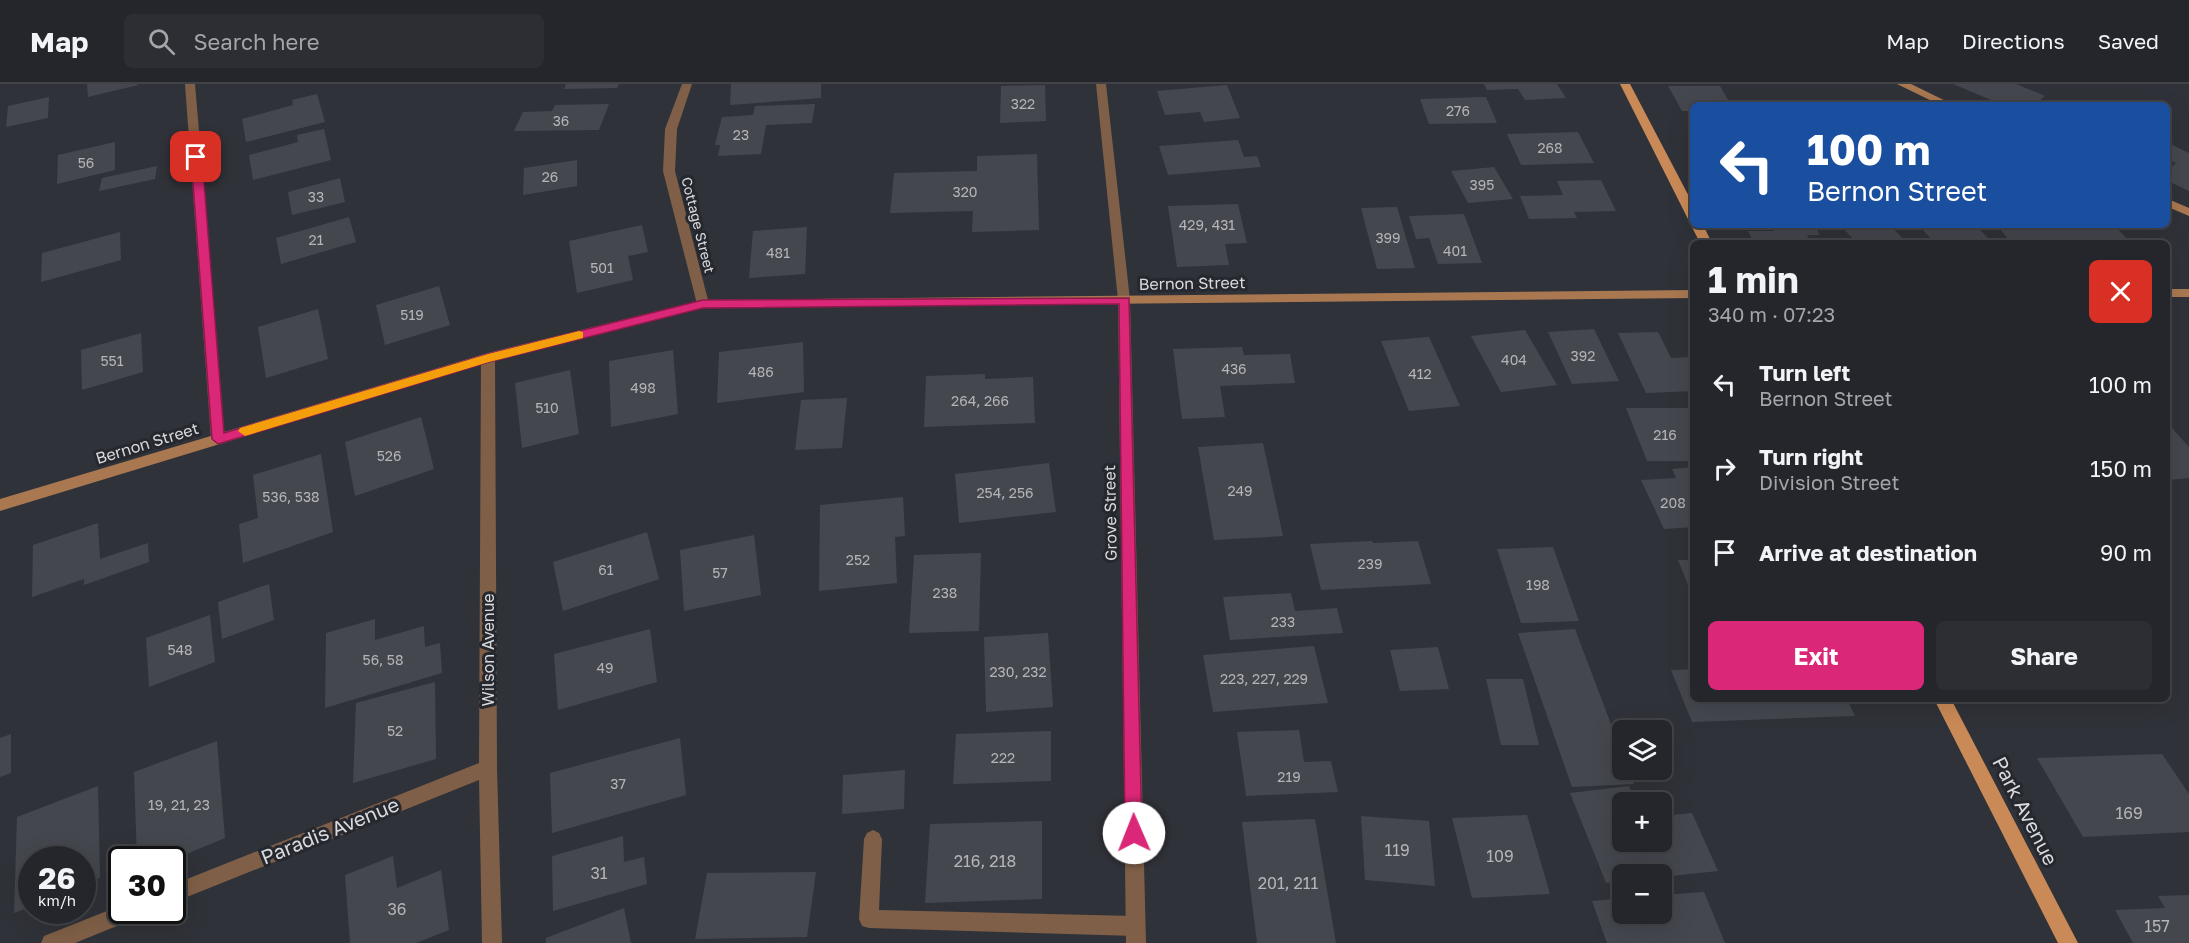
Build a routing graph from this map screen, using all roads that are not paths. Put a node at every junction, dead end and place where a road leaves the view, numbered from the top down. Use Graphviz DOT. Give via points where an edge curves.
graph roads {
  1 [pos="190,84"];
  2 [pos="687,84"];
  3 [pos="1101,84"];
  4 [pos="1625,84"];
  5 [pos="1902,84"];
  6 [pos="1942,102"];
  7 [pos="2170,204"];
  8 [pos="1690,211"];
  9 [pos="2189,212"];
  10 [pos="2170,293"];
  11 [pos="2189,293"];
  12 [pos="1690,294"];
  13 [pos="1124,300"];
  14 [pos="703,304"];
  15 [pos="488,358"];
  16 [pos="218,439"];
  17 [pos="0,505"];
  18 [pos="1944,702"];
  19 [pos="488,768"];
  20 [pos="873,839"];
  21 [pos="186,888"];
  22 [pos="108,920"];
  23 [pos="1135,934"];
  24 [pos="51,943"];
  25 [pos="492,943"];
  26 [pos="2068,943"];
  1 -- 16 [label="street"];
  2 -- 14 [label="street, Cottage Street" via="670,129 669,171"];
  3 -- 13 [label="street, Grove Street"];
  4 -- 8 [label="main road"];
  5 -- 6 [label="street"];
  7 -- 9 [label="street"];
  10 -- 11 [label="street"];
  12 -- 13 [label="street, Bernon Street"];
  13 -- 14 [label="street, Bernon Street"];
  13 -- 23 [label="street, Grove Street"];
  14 -- 15 [label="street, Bernon Street"];
  15 -- 16 [label="street, Bernon Street"];
  15 -- 19 [label="street, Wilson Avenue"];
  16 -- 17 [label="street, Bernon Street"];
  18 -- 26 [label="main road, Park Avenue"];
  19 -- 21 [label="street, Paradis Avenue"];
  19 -- 25 [label="street, Wilson Avenue"];
  20 -- 23 [label="street" via="868,919"];
  22 -- 24 [label="street"];
}
